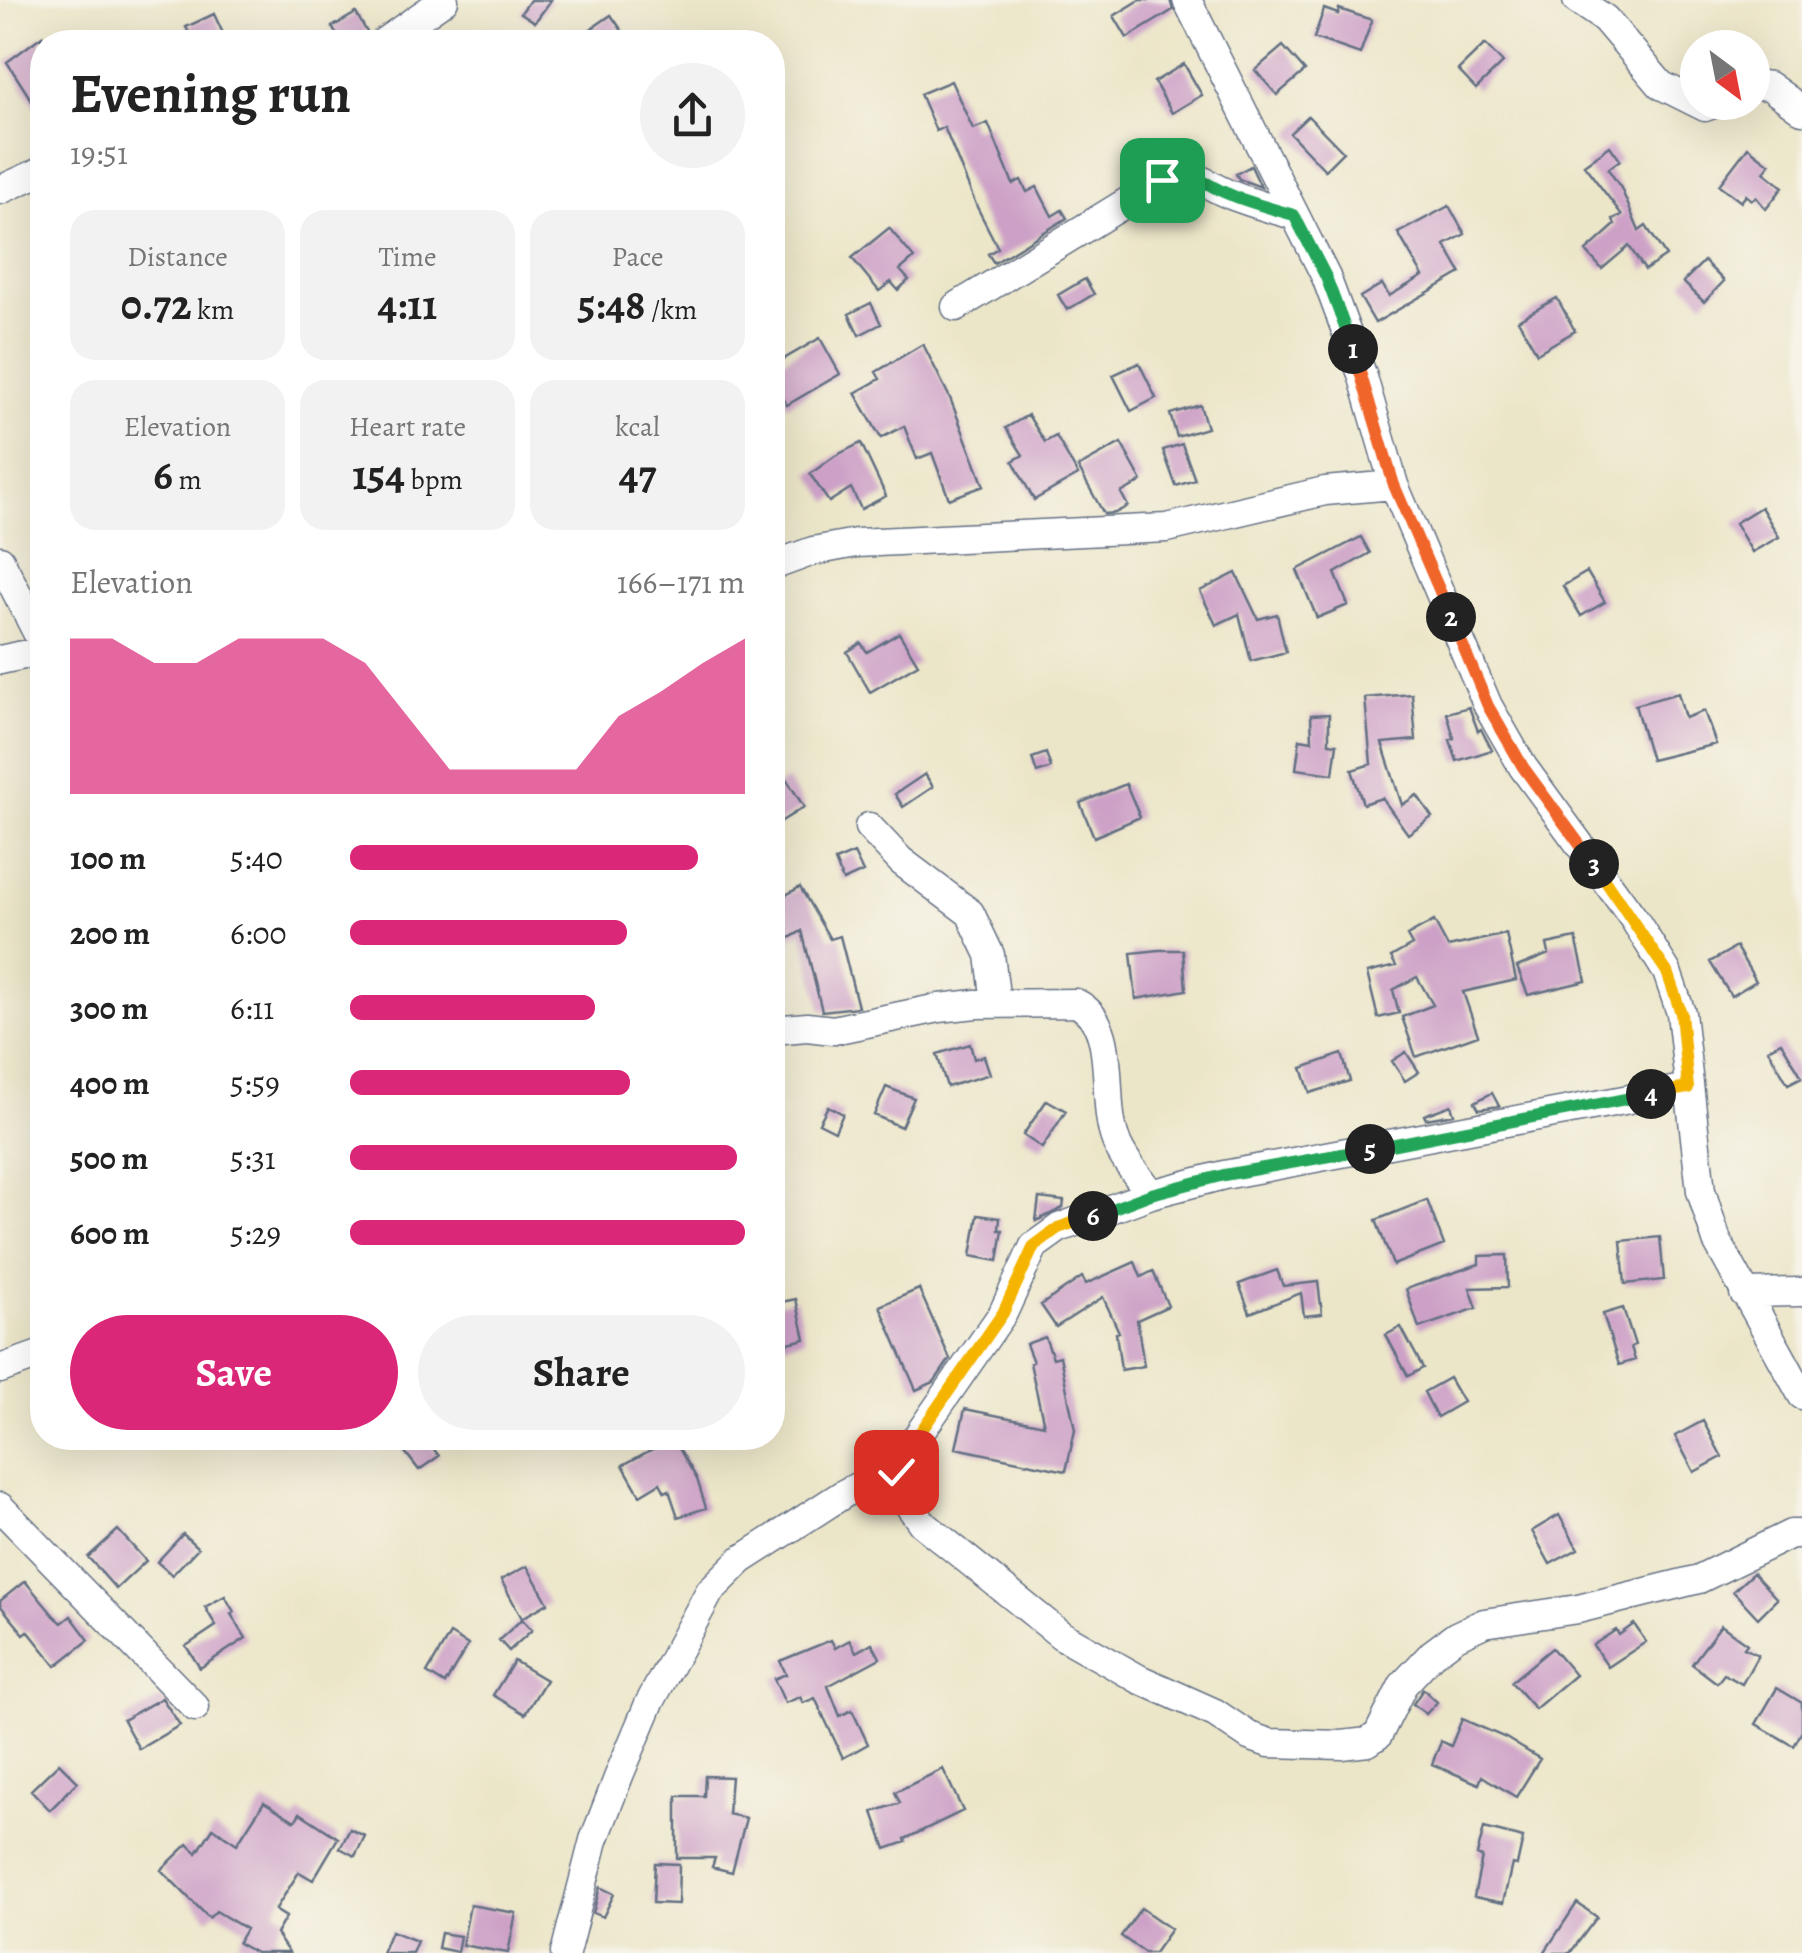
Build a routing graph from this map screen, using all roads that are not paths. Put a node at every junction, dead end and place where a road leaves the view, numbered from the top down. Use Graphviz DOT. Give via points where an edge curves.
graph roads {
  1 [pos="444,0"];
  2 [pos="1188,0"];
  3 [pos="1577,0"];
  4 [pos="401,30"];
  5 [pos="1770,87"];
  6 [pos="1680,94"];
  7 [pos="1802,110"];
  8 [pos="30,176"];
  9 [pos="0,190"];
  10 [pos="1294,215"];
  11 [pos="956,307"];
  12 [pos="1394,485"];
  13 [pos="0,560"];
  14 [pos="785,561"];
  15 [pos="30,619"];
  16 [pos="30,654"];
  17 [pos="0,660"];
  18 [pos="869,827"];
  19 [pos="996,1003"];
  20 [pos="785,1029"];
  21 [pos="1688,1088"];
  22 [pos="1151,1194"];
  23 [pos="1744,1292"];
  24 [pos="1802,1292"];
  25 [pos="30,1358"];
  26 [pos="0,1369"];
  27 [pos="1802,1396"];
  28 [pos="897,1482"];
  29 [pos="0,1507"];
  30 [pos="1802,1534"];
  31 [pos="195,1707"];
  32 [pos="564,1953"];
  1 -- 4 [label="street"];
  2 -- 10 [label="street"];
  3 -- 6 [label="street" via="1606,19 1661,85"];
  5 -- 7 [label="street"];
  8 -- 9 [label="street"];
  10 -- 11 [label="street" via="1226,194 1200,177 1162,180"];
  10 -- 12 [label="street" via="1356,358"];
  12 -- 14 [label="street" via="1325,491 1167,528 856,543"];
  12 -- 21 [label="street" via="1488,706 1523,767 1667,972 1681,1013"];
  13 -- 15 [label="street"];
  16 -- 17 [label="street"];
  18 -- 19 [label="street" via="902,862 970,913 990,955"];
  19 -- 20 [label="street" via="833,1030"];
  19 -- 22 [label="street" via="1076,1003 1098,1019 1115,1140"];
  21 -- 22 [label="street"];
  21 -- 23 [label="street" via="1702,1191"];
  22 -- 28 [label="street" via="1058,1228 1034,1246 1003,1313 903,1457"];
  23 -- 24 [label="street"];
  23 -- 27 [label="street"];
  25 -- 26 [label="street"];
  28 -- 30 [label="street" via="922,1524 1061,1635 1269,1743 1368,1742 1404,1685 1456,1636 1484,1623 1578,1609 1699,1579"];
  28 -- 32 [label="street" via="869,1481 845,1492 742,1560 710,1591 620,1773"];
  29 -- 31 [label="street"];
}
